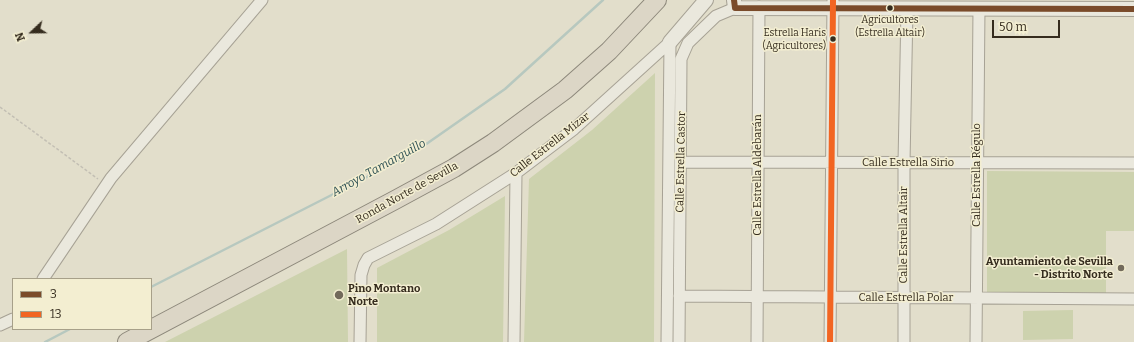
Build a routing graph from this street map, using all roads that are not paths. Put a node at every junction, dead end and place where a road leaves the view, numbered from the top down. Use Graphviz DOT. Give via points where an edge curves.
graph roads {
  1 [pos="262,0"];
  2 [pos="657,0"];
  3 [pos="672,0"];
  4 [pos="706,0"];
  5 [pos="734,4"];
  6 [pos="833,4"];
  7 [pos="759,7"];
  8 [pos="907,8"];
  9 [pos="979,8"];
  10 [pos="1134,9"];
  11 [pos="670,42"];
  12 [pos="681,162"];
  13 [pos="758,162"];
  14 [pos="832,162"];
  15 [pos="904,163"];
  16 [pos="977,163"];
  17 [pos="1134,163"];
  18 [pos="516,172"];
  19 [pos="44,278"];
  20 [pos="679,296"];
  21 [pos="757,297"];
  22 [pos="831,297"];
  23 [pos="905,298"];
  24 [pos="976,298"];
  25 [pos="1134,299"];
  26 [pos="12,319"];
  27 [pos="0,325"];
  28 [pos="152,329"];
  29 [pos="150,330"];
  30 [pos="127,342"];
  31 [pos="151,342"];
  32 [pos="360,342"];
  33 [pos="514,342"];
  34 [pos="667,342"];
  35 [pos="679,342"];
  36 [pos="757,342"];
  37 [pos="830,342"];
  38 [pos="904,342"];
  39 [pos="976,342"];
  1 -- 19 [label="street" via="106,185"];
  2 -- 28 [label="highway, Ronda Norte de Sevilla" via="609,51 564,90 493,143 454,168"];
  3 -- 31 [label="highway, Ronda Norte de Sevilla" via="616,59 569,100 499,153 402,209"];
  4 -- 11 [label="street, Calle Estrella Mizar"];
  5 -- 7 [label="street"];
  5 -- 12 [label="street, Calle Estrella Castor" via="716,16 688,43 681,59"];
  6 -- 7 [label="street"];
  6 -- 8 [label="street"];
  6 -- 14 [label="street"];
  7 -- 13 [label="street, Calle Estrella Aldebarán"];
  8 -- 9 [label="street"];
  8 -- 15 [label="street, Calle Estrella Altair"];
  9 -- 10 [label="street"];
  9 -- 16 [label="street, Calle Estrella Régulo"];
  11 -- 18 [label="street, Calle Estrella Mizar" via="574,129"];
  11 -- 34 [label="street, Calle Estrella Castor"];
  12 -- 13 [label="street, Calle Estrella Sirio"];
  12 -- 20 [label="street, Calle Estrella Castor"];
  13 -- 14 [label="street, Calle Estrella Sirio"];
  13 -- 21 [label="street, Calle Estrella Aldebarán"];
  14 -- 15 [label="street, Calle Estrella Sirio"];
  14 -- 22 [label="street"];
  15 -- 16 [label="street, Calle Estrella Sirio"];
  15 -- 23 [label="street, Calle Estrella Altair"];
  16 -- 17 [label="street, Calle Estrella Sirio"];
  16 -- 24 [label="street, Calle Estrella Régulo"];
  18 -- 32 [label="street, Calle Estrella Mizar" via="436,224 368,258 360,275"];
  18 -- 33 [label="street"];
  20 -- 21 [label="street, Calle Estrella Polar"];
  20 -- 35 [label="street, Calle Estrella Castor"];
  21 -- 22 [label="street, Calle Estrella Polar"];
  21 -- 36 [label="street, Calle Estrella Aldebarán"];
  22 -- 23 [label="street, Calle Estrella Polar"];
  22 -- 37 [label="street"];
  23 -- 24 [label="street, Calle Estrella Polar"];
  23 -- 38 [label="street, Calle Estrella Altair"];
  24 -- 25 [label="street, Calle Estrella Polar"];
  24 -- 39 [label="street, Calle Estrella Régulo"];
  26 -- 27 [label="street"];
  29 -- 30 [label="highway, Ronda Norte de Sevilla"];
}
